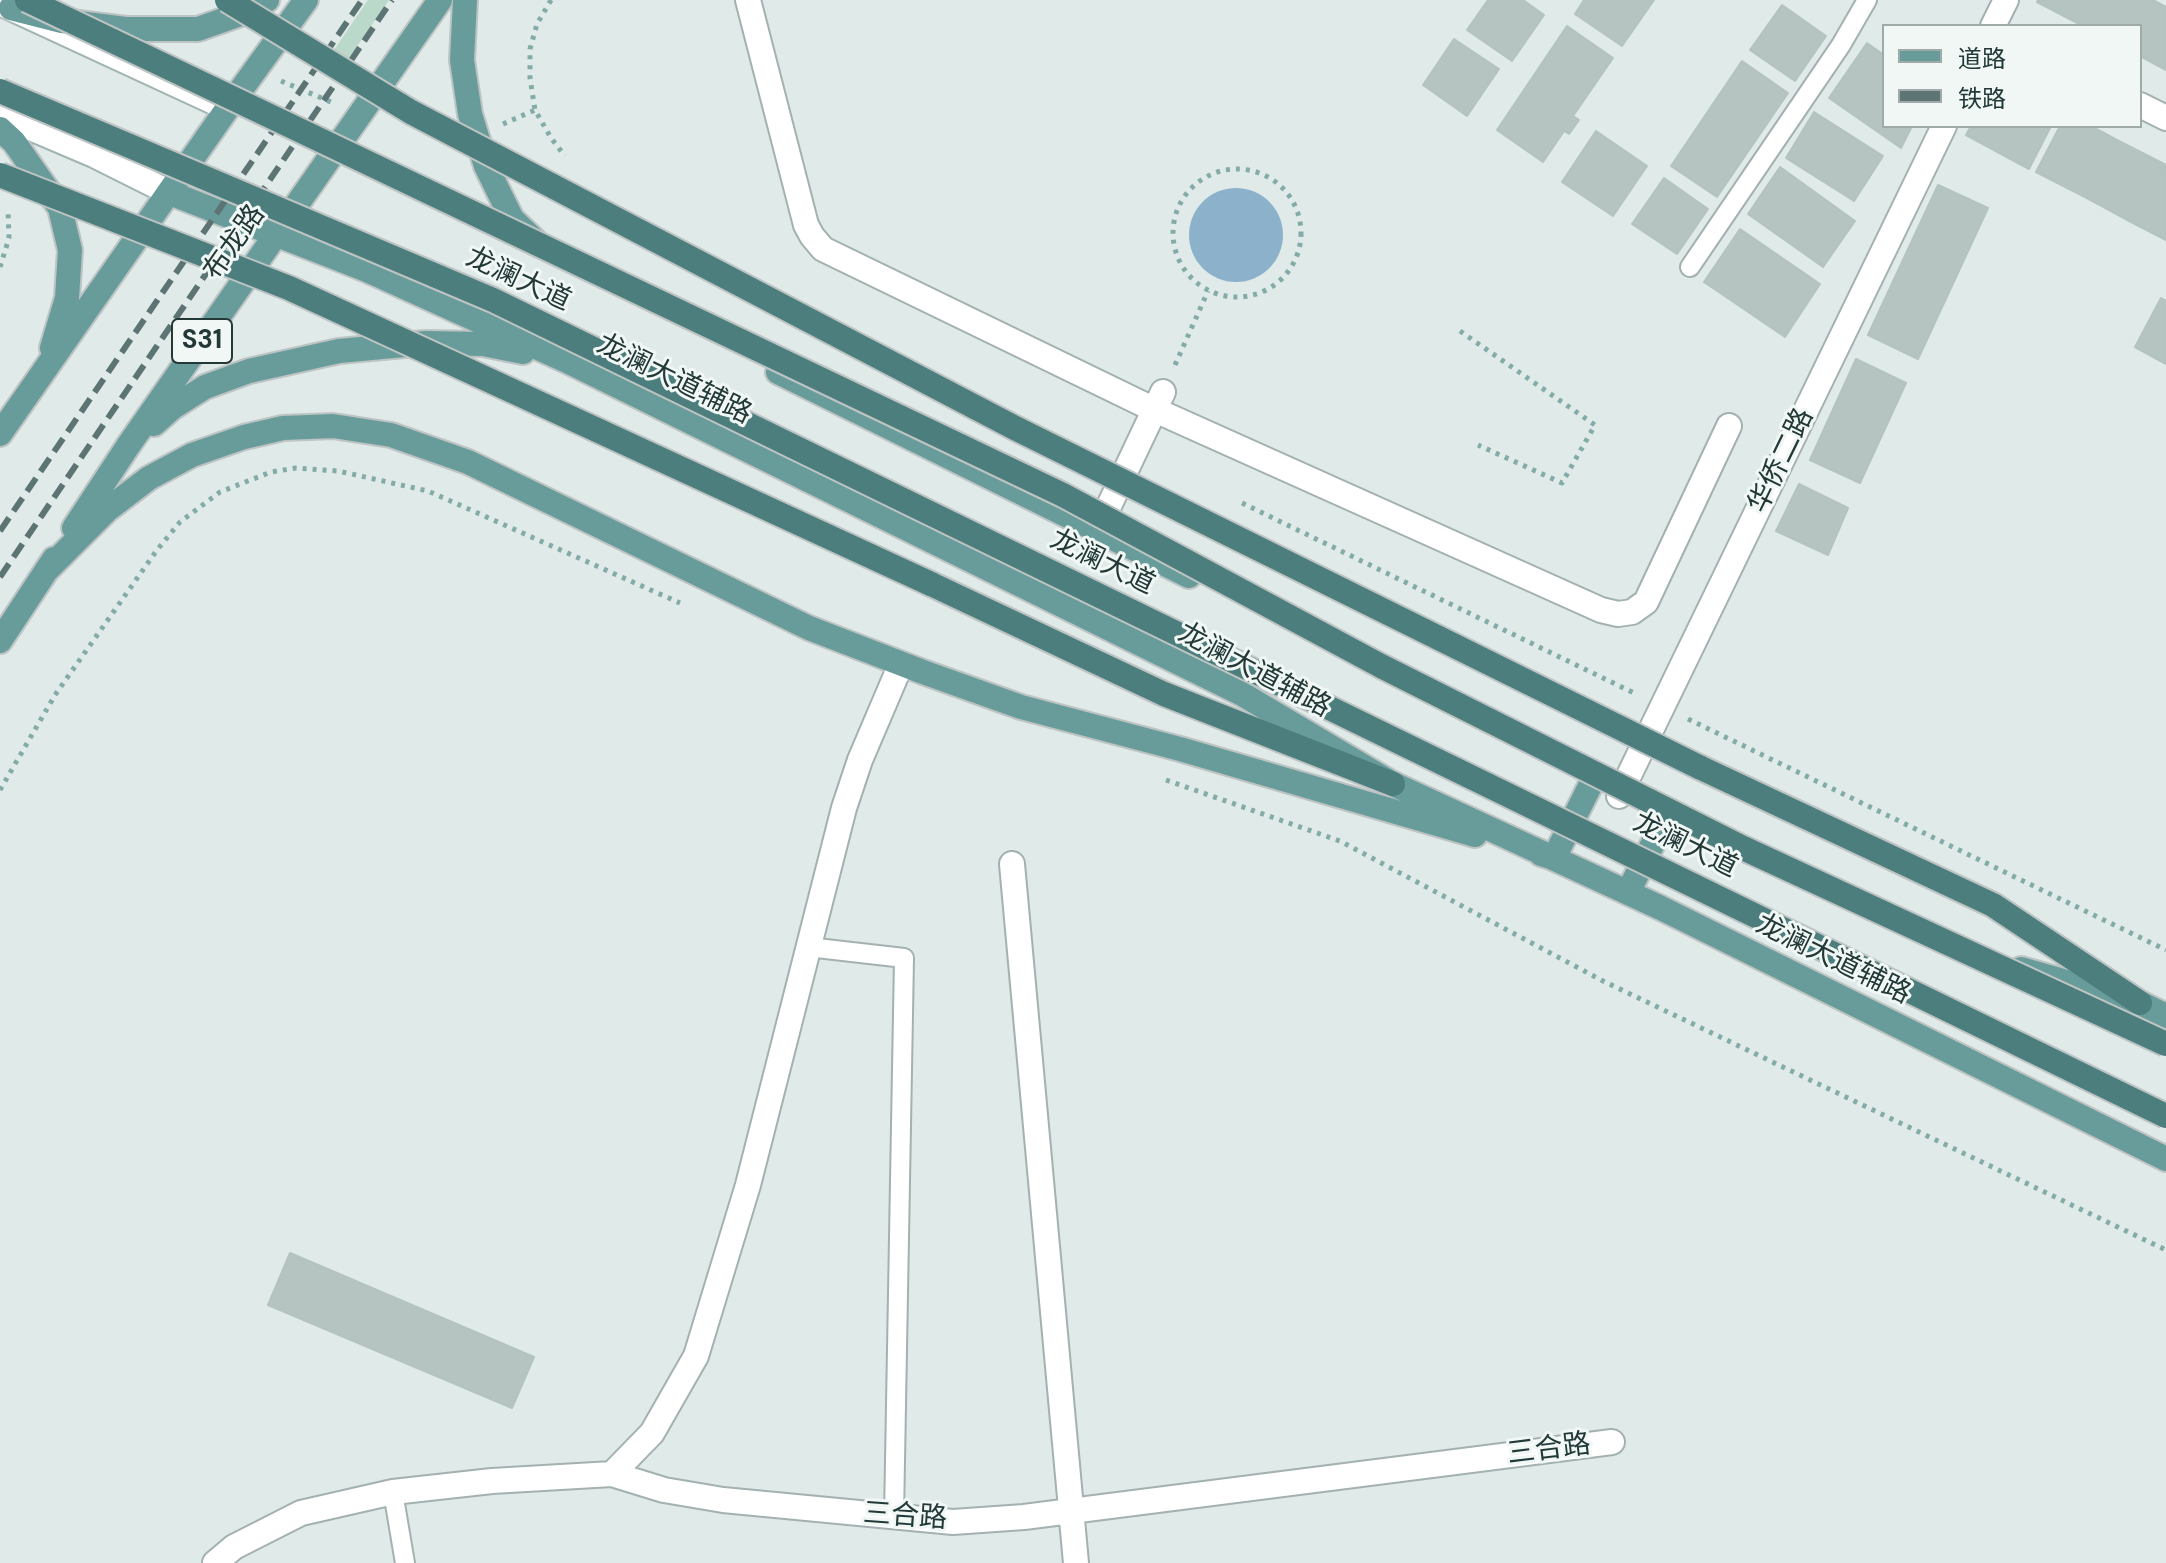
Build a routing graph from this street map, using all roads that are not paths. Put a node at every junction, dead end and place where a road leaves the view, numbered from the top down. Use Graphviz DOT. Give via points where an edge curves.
graph roads {
  1 [pos="227,0"];
  2 [pos="267,0"];
  3 [pos="306,0"];
  4 [pos="440,0"];
  5 [pos="465,0"];
  6 [pos="748,0"];
  7 [pos="1867,0"];
  8 [pos="2006,0"];
  9 [pos="13,4"];
  10 [pos="1994,24"];
  11 [pos="0,91"];
  12 [pos="2142,106"];
  13 [pos="227,109"];
  14 [pos="0,115"];
  15 [pos="2166,118"];
  16 [pos="1943,128"];
  17 [pos="0,129"];
  18 [pos="332,154"];
  19 [pos="0,175"];
  20 [pos="170,193"];
  21 [pos="277,236"];
  22 [pos="563,266"];
  23 [pos="1690,267"];
  24 [pos="567,361"];
  25 [pos="46,370"];
  26 [pos="1159,401"];
  27 [pos="1729,426"];
  28 [pos="0,434"];
  29 [pos="128,446"];
  30 [pos="1098,529"];
  31 [pos="46,571"];
  32 [pos="0,641"];
  33 [pos="901,664"];
  34 [pos="1592,782"];
  35 [pos="1393,784"];
  36 [pos="1619,796"];
  37 [pos="1665,820"];
  38 [pos="1554,858"];
  39 [pos="1012,864"];
  40 [pos="1628,892"];
  41 [pos="808,947"];
  42 [pos="2140,1003"];
  43 [pos="2166,1016"];
  44 [pos="2166,1044"];
  45 [pos="2166,1116"];
  46 [pos="2166,1159"];
  47 [pos="1612,1442"];
  48 [pos="612,1474"];
  49 [pos="393,1492"];
  50 [pos="1070,1510"];
  51 [pos="894,1517"];
  52 [pos="215,1563"];
  53 [pos="405,1563"];
  54 [pos="1076,1563"];
  1 -- 42 [label="highway, bridge" via="411,112 1001,421 1699,767 1993,905"];
  2 -- 9 [label="main road" via="198,29 126,29 62,21"];
  3 -- 13 [label="main road"];
  4 -- 18 [label="main road, 布龙路 / S31"];
  5 -- 22 [label="main road" via="462,60 470,114 486,166 512,219"];
  6 -- 26 [label="street" via="806,225 823,249"];
  7 -- 23 [label="lane"];
  8 -- 10 [label="street"];
  9 -- 13 [label="street, 龙澜大道辅路"];
  9 -- 44 [label="highway, 龙澜大道, bridge" via="1063,495 1381,666 1743,848"];
  11 -- 45 [label="highway, 龙澜大道, bridge" via="493,300"];
  12 -- 15 [label="street"];
  13 -- 18 [label="main road, 龙澜大道辅路"];
  13 -- 20 [label="main road"];
  14 -- 20 [label="street, 龙澜大道辅路"];
  16 -- 36 [label="street, 华侨二路"];
  17 -- 25 [label="main road" via="60,208 70,250 67,298"];
  18 -- 21 [label="main road, 布龙路 / S31"];
  18 -- 22 [label="main road, 龙澜大道辅路"];
  19 -- 35 [label="highway, bridge" via="289,288 1164,694"];
  20 -- 21 [label="main road, 龙澜大道辅路"];
  20 -- 25 [label="main road"];
  21 -- 24 [label="main road, 龙澜大道辅路" via="367,270"];
  21 -- 29 [label="main road, 布龙路 / S31"];
  22 -- 30 [label="main road, 龙澜大道辅路"];
  24 -- 29 [label="main road" via="483,344 339,351 249,371 205,387"];
  24 -- 35 [label="main road, 龙澜大道辅路" via="1242,694"];
  25 -- 28 [label="main road"];
  26 -- 27 [label="street" via="1618,614 1646,602"];
  26 -- 30 [label="street"];
  29 -- 31 [label="main road, 布龙路 / S31"];
  30 -- 34 [label="main road, 龙澜大道辅路"];
  31 -- 32 [label="main road, 布龙路 / S31"];
  31 -- 33 [label="main road" via="107,510 149,478 192,455 283,428 333,426 391,435 468,462 809,628"];
  33 -- 38 [label="main road" via="1021,707"];
  33 -- 41 [label="street" via="844,808"];
  34 -- 36 [label="main road, 龙澜大道辅路"];
  34 -- 38 [label="main road"];
  35 -- 38 [label="main road, 龙澜大道辅路"];
  36 -- 37 [label="main road, 龙澜大道辅路"];
  37 -- 40 [label="main road"];
  37 -- 42 [label="main road, 龙澜大道辅路" via="1949,948"];
  38 -- 40 [label="main road, 龙澜大道辅路"];
  39 -- 50 [label="street"];
  40 -- 46 [label="main road, 龙澜大道辅路"];
  41 -- 48 [label="street" via="748,1185 696,1356 652,1433"];
  41 -- 51 [label="lane" via="904,958"];
  42 -- 43 [label="main road, 龙澜大道辅路"];
  47 -- 50 [label="street, 三合路"];
  48 -- 49 [label="street, 三合路"];
  48 -- 51 [label="street, 三合路" via="723,1500"];
  49 -- 52 [label="street, 三合路" via="301,1513 234,1547"];
  49 -- 53 [label="lane"];
  50 -- 51 [label="street, 三合路" via="953,1522"];
  50 -- 54 [label="street"];
}
